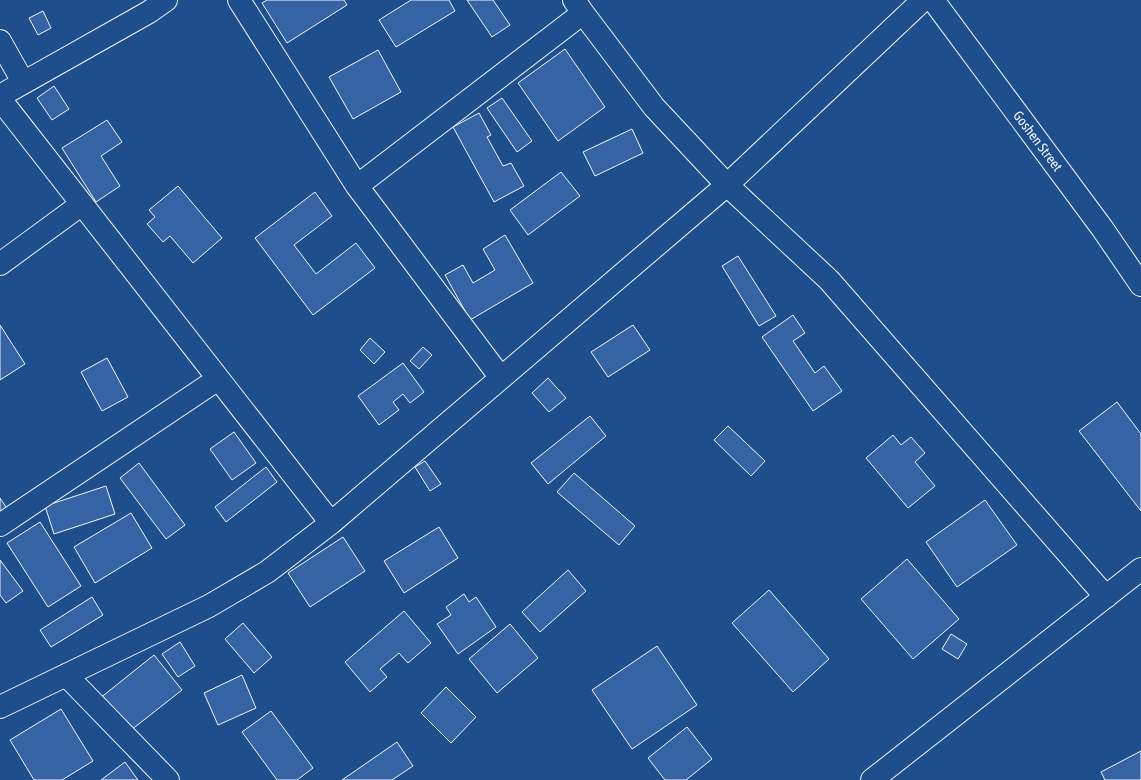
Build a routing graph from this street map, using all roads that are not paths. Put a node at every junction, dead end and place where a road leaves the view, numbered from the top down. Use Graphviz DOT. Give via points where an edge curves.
graph roads {
  1 [pos="166,0"];
  2 [pos="239,0"];
  3 [pos="924,0"];
  4 [pos="934,0"];
  5 [pos="578,7"];
  6 [pos="0,41"];
  7 [pos="23,82"];
  8 [pos="0,96"];
  9 [pos="0,99"];
  10 [pos="727,185"];
  11 [pos="357,186"];
  12 [pos="82,204"];
  13 [pos="0,264"];
  14 [pos="1141,284"];
  15 [pos="218,378"];
  16 [pos="501,378"];
  17 [pos="331,523"];
  18 [pos="0,525"];
  19 [pos="1141,570"];
  20 [pos="1106,597"];
  21 [pos="66,675"];
  22 [pos="0,707"];
  23 [pos="168,780"];
  24 [pos="872,780"];
  1 -- 7 [label="street"];
  2 -- 11 [label="street"];
  3 -- 10 [label="street"];
  4 -- 14 [label="street, Goshen Street"];
  5 -- 10 [label="street" via="654,107"];
  5 -- 11 [label="street"];
  6 -- 7 [label="street"];
  7 -- 8 [label="street"];
  9 -- 12 [label="street"];
  10 -- 16 [label="street"];
  10 -- 20 [label="street" via="828,280"];
  11 -- 16 [label="street"];
  12 -- 13 [label="street"];
  12 -- 15 [label="street"];
  15 -- 17 [label="street"];
  15 -- 18 [label="street"];
  16 -- 17 [label="street"];
  17 -- 21 [label="street" via="267,572 209,606"];
  19 -- 20 [label="street"];
  20 -- 24 [label="street"];
  21 -- 22 [label="street"];
  21 -- 23 [label="street"];
}
